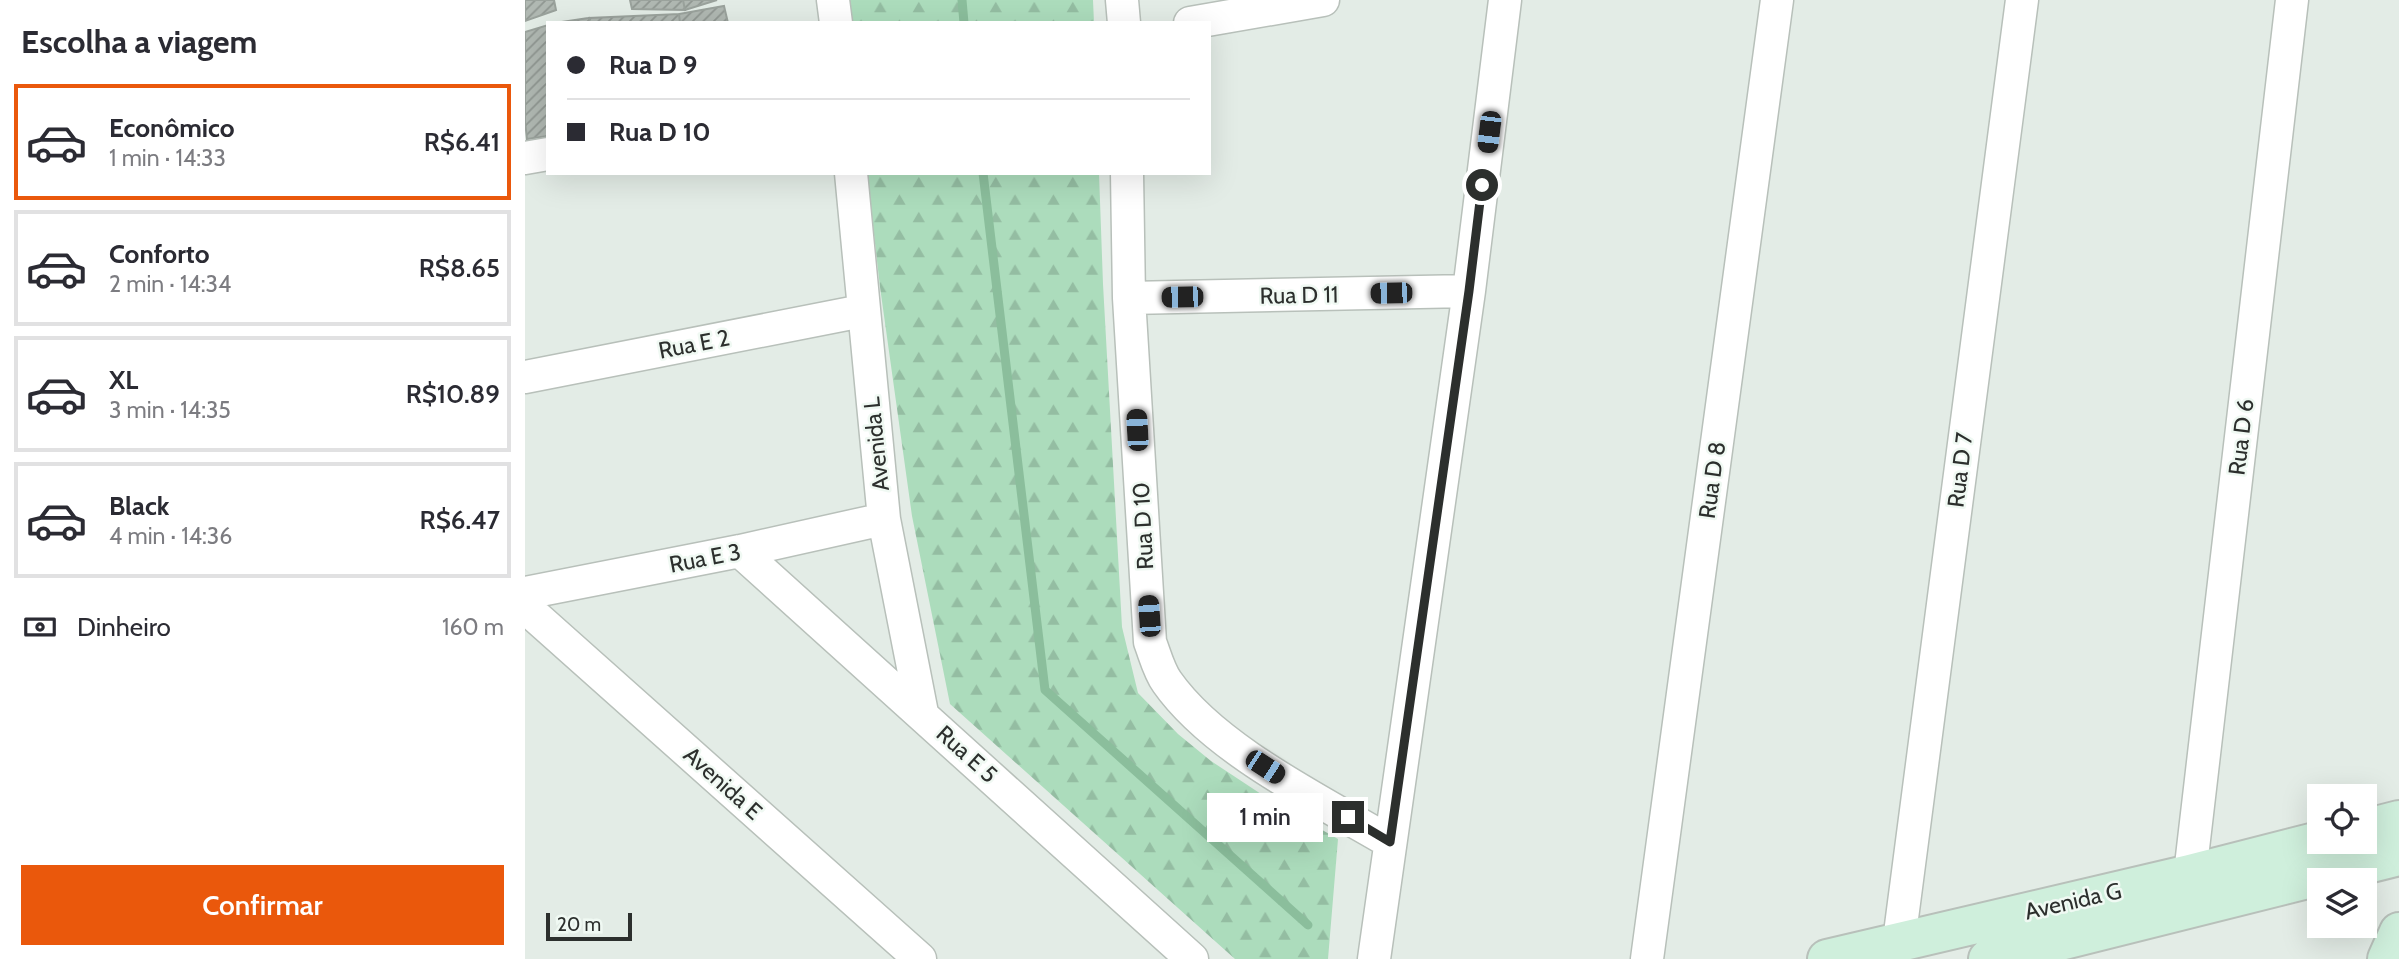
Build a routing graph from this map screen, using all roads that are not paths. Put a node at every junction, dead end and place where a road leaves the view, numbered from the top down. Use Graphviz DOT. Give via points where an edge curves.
graph roads {
  1 [pos="833,0"];
  2 [pos="1122,0"];
  3 [pos="1324,0"];
  4 [pos="1505,0"];
  5 [pos="1777,0"];
  6 [pos="2022,0"];
  7 [pos="2292,0"];
  8 [pos="836,21"];
  9 [pos="1124,21"];
  10 [pos="1202,21"];
  11 [pos="546,154"];
  12 [pos="525,158"];
  13 [pos="851,175"];
  14 [pos="1127,175"];
  15 [pos="1469,291"];
  16 [pos="1129,298"];
  17 [pos="862,311"];
  18 [pos="525,377"];
  19 [pos="884,519"];
  20 [pos="740,551"];
  21 [pos="525,593"];
  22 [pos="525,607"];
  23 [pos="922,713"];
  24 [pos="2399,820"];
  25 [pos="2377,826"];
  26 [pos="1390,842"];
  27 [pos="2307,844"];
  28 [pos="2399,856"];
  29 [pos="2190,874"];
  30 [pos="2399,932"];
  31 [pos="1899,941"];
  32 [pos="920,959"];
  33 [pos="1192,959"];
  34 [pos="1374,959"];
  35 [pos="1647,959"];
  36 [pos="1827,959"];
  37 [pos="1988,959"];
  38 [pos="2387,959"];
  1 -- 8 [label="street"];
  2 -- 9 [label="street"];
  3 -- 10 [label="street"];
  4 -- 15 [label="street"];
  5 -- 35 [label="street, Rua D 8"];
  6 -- 31 [label="street, Rua D 7"];
  7 -- 29 [label="street, Rua D 6"];
  11 -- 12 [label="street"];
  13 -- 17 [label="street, Avenida L"];
  14 -- 16 [label="street, Rua D 10"];
  15 -- 16 [label="street, Rua D 11"];
  15 -- 26 [label="street"];
  16 -- 26 [label="street, Rua D 10" via="1150,642 1165,680 1224,741"];
  17 -- 18 [label="street, Rua E 2"];
  17 -- 19 [label="street, Avenida L"];
  19 -- 20 [label="street, Rua E 3"];
  19 -- 23 [label="street, Avenida L"];
  20 -- 21 [label="street, Rua E 3"];
  20 -- 23 [label="street, Rua E 5"];
  22 -- 32 [label="street, Avenida E"];
  23 -- 33 [label="street, Rua E 5"];
  24 -- 25 [label="main road"];
  26 -- 34 [label="street"];
  27 -- 29 [label="main road, Avenida G"];
  28 -- 37 [label="main road, Avenida G"];
  29 -- 31 [label="main road, Avenida G"];
  30 -- 38 [label="main road"];
  31 -- 36 [label="main road, Avenida G"];
}
